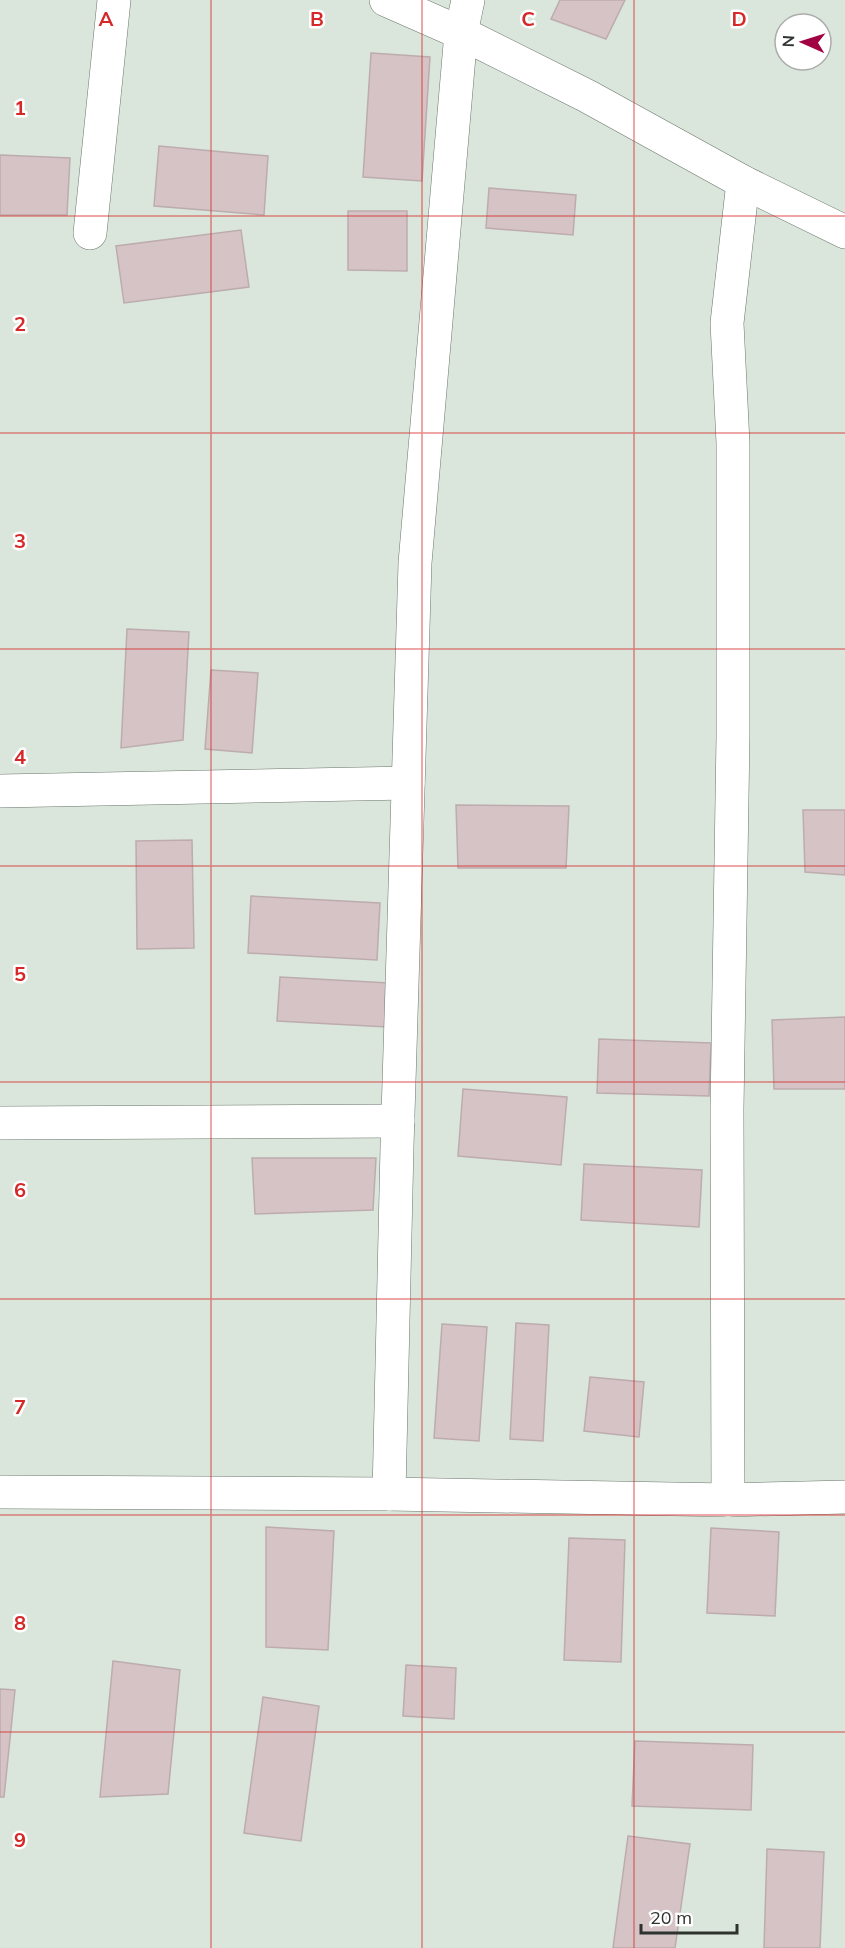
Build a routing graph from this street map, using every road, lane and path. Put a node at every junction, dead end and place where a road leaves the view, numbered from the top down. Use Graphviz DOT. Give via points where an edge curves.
graph roads {
  1 [pos="114,0"];
  2 [pos="386,0"];
  3 [pos="468,0"];
  4 [pos="461,33"];
  5 [pos="743,182"];
  6 [pos="845,232"];
  7 [pos="90,233"];
  8 [pos="408,783"];
  9 [pos="0,791"];
  10 [pos="398,1121"];
  11 [pos="0,1123"];
  12 [pos="0,1492"];
  13 [pos="389,1494"];
  14 [pos="845,1497"];
  15 [pos="728,1500"];
  1 -- 7 [label="street"];
  2 -- 4 [label="street"];
  3 -- 4 [label="street"];
  4 -- 5 [label="street" via="587,96"];
  4 -- 8 [label="street" via="415,563"];
  5 -- 6 [label="street"];
  5 -- 15 [label="street" via="727,323 734,443 727,1109"];
  8 -- 9 [label="street"];
  8 -- 10 [label="street"];
  10 -- 11 [label="street"];
  10 -- 13 [label="street"];
  12 -- 13 [label="street"];
  13 -- 15 [label="street"];
  14 -- 15 [label="street"];
}
